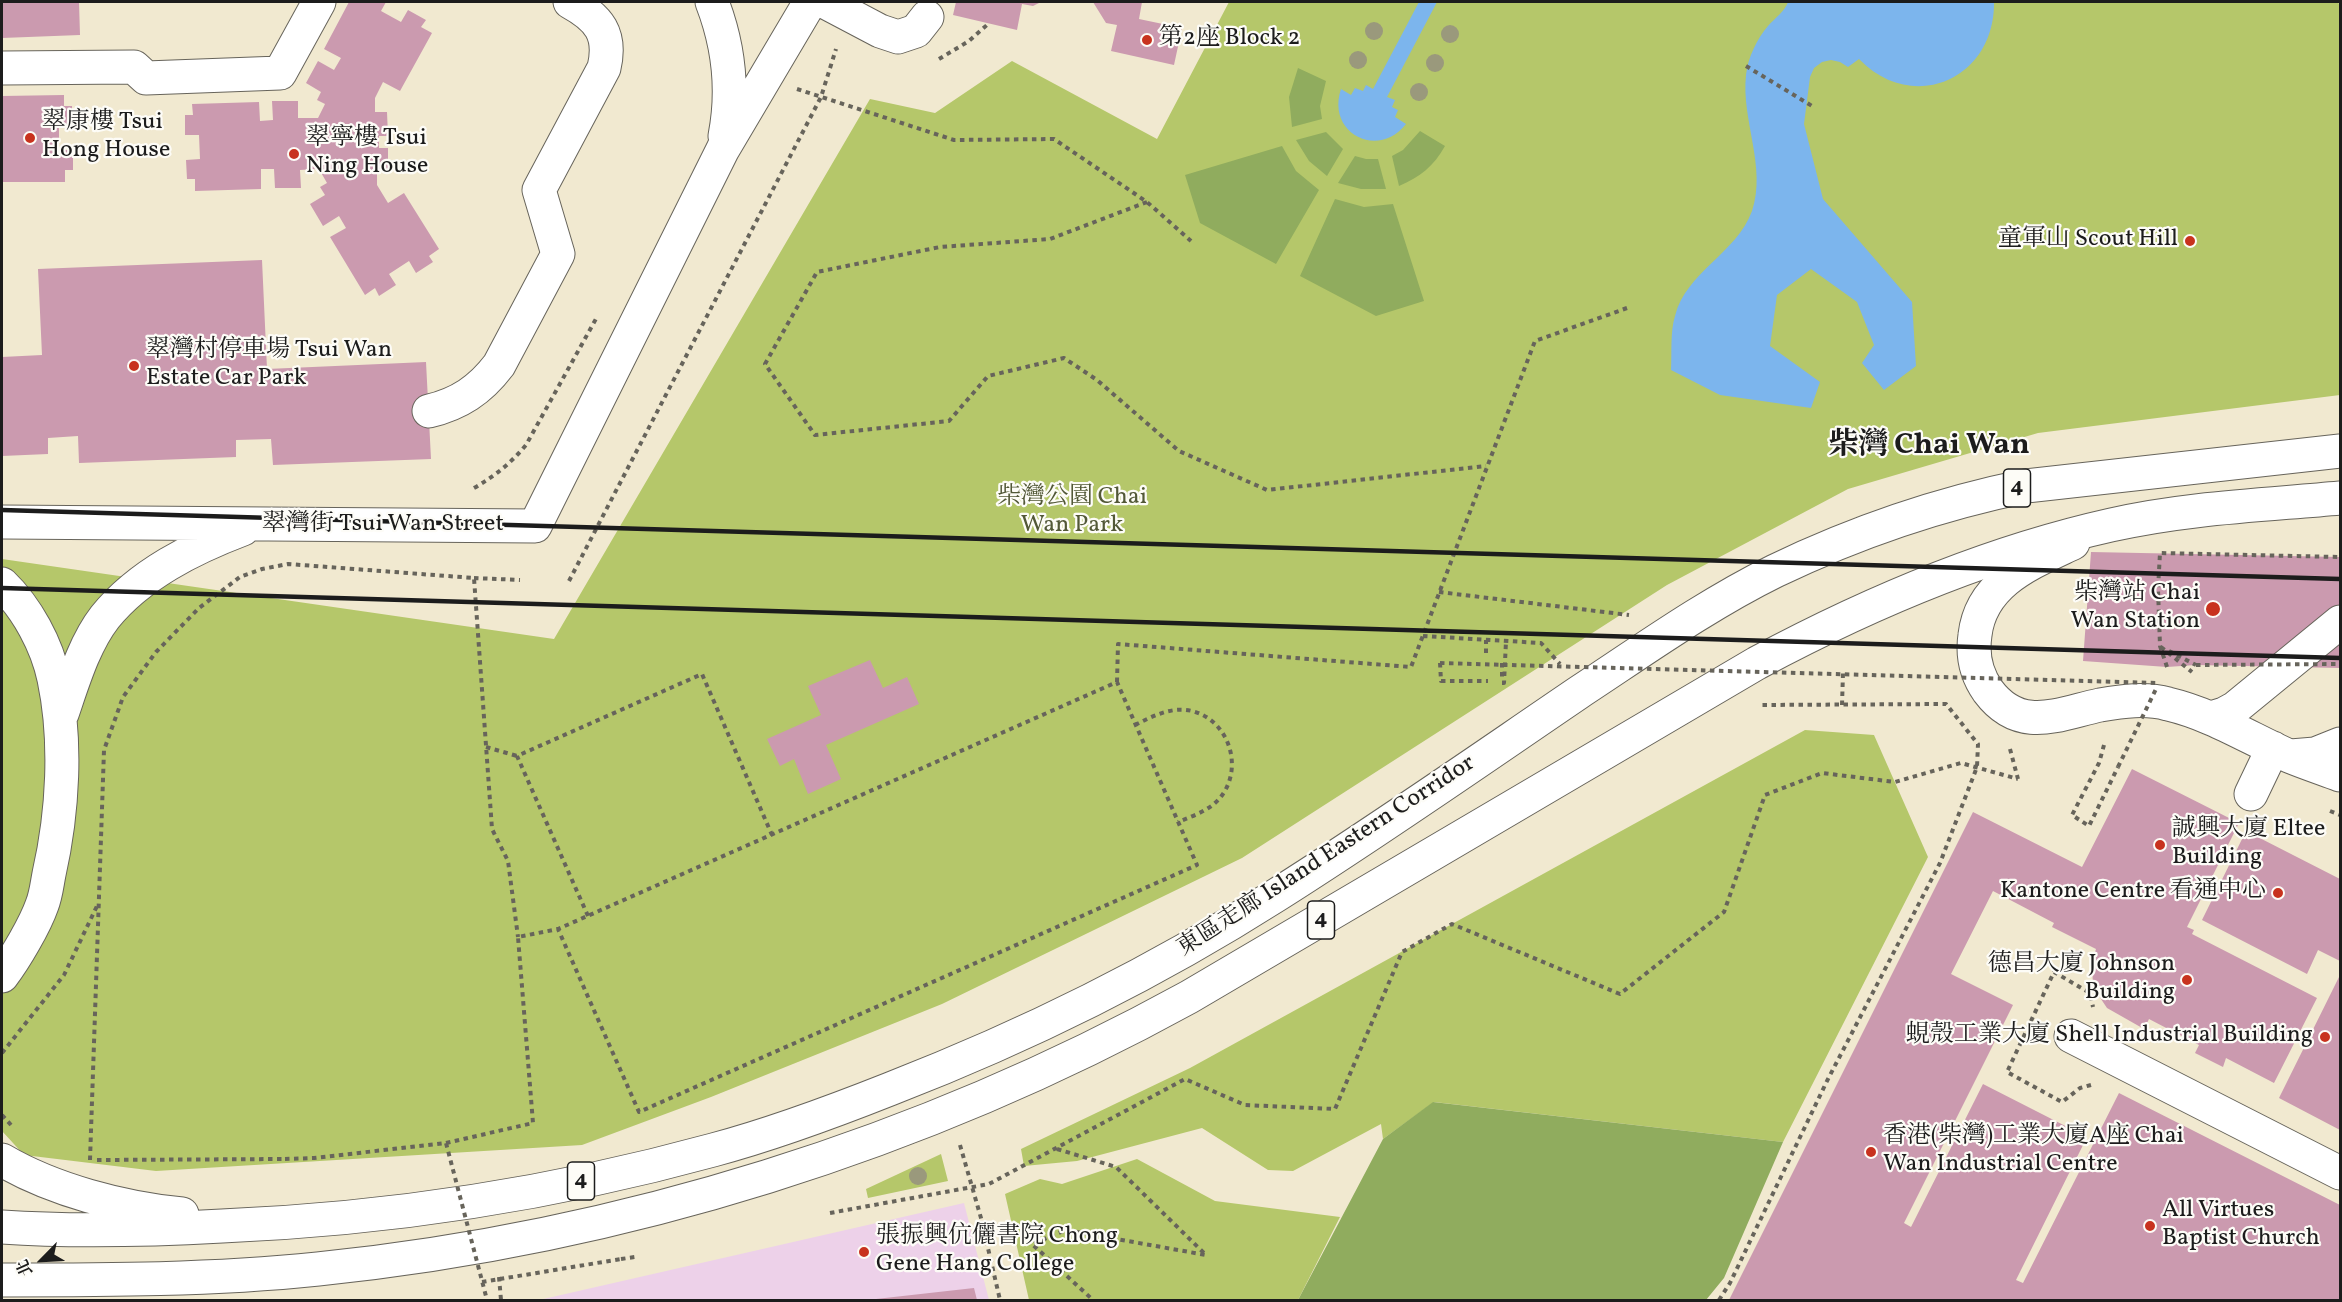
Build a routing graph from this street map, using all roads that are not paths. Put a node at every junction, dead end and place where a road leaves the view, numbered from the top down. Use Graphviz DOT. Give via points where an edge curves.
graph roads {
  1 [pos="318,2"];
  2 [pos="570,2"];
  3 [pos="810,2"];
  4 [pos="825,2"];
  5 [pos="716,7"];
  6 [pos="927,16"];
  7 [pos="2,68"];
  8 [pos="723,149"];
  9 [pos="429,411"];
  10 [pos="2340,451"];
  11 [pos="2340,498"];
  12 [pos="2,522"];
  13 [pos="257,524"];
  14 [pos="2112,524"];
  15 [pos="2,584"];
  16 [pos="2340,622"];
  17 [pos="2211,718"];
  18 [pos="60,721"];
  19 [pos="2282,752"];
  20 [pos="2339,754"];
  21 [pos="2251,794"];
  22 [pos="2,976"];
  23 [pos="2071,1036"];
  24 [pos="2,1160"];
  25 [pos="2340,1173"];
  26 [pos="276,1224"];
  27 [pos="2,1227"];
  28 [pos="2,1280"];
  1 -- 7 [label="main road" via="280,74 146,78 134,67"];
  2 -- 9 [label="main road" via="598,23 608,53 604,68 539,190 558,254 489,379 462,400"];
  3 -- 8 [label="main road, 翠灣街 Tsui Wan Street"];
  4 -- 6 [label="main road" via="880,31 898,36 916,31"];
  5 -- 8 [label="main road, 翠灣街 Tsui Wan Street" via="730,74 730,112"];
  8 -- 13 [label="main road, 翠灣街 Tsui Wan Street" via="535,526"];
  10 -- 26 [label="main road, 東區走廊 Island Eastern Corridor / 4" via="2026,486 1969,498 1879,526 1770,574 1714,605 1272,898 1147,970 997,1045 796,1125 704,1153 491,1199"];
  11 -- 14 [label="main road, 東區走廊 Island Eastern Corridor / 4"];
  12 -- 13 [label="main road"];
  13 -- 18 [label="main road, 翠灣街 Tsui Wan Street" via="173,561 136,586 104,618 78,666"];
  14 -- 17 [label="main road" via="2014,574 1987,600 1978,618 1973,651 1982,683 2006,708 2036,718 2133,700 2166,703"];
  14 -- 28 [label="main road, 東區走廊 Island Eastern Corridor / 4" via="1982,561 1814,633 1136,1027 1031,1078 867,1142 774,1174 647,1210 425,1255 216,1277"];
  15 -- 18 [label="main road" via="39,635 54,677"];
  16 -- 17 [label="main road" via="2235,708"];
  17 -- 19 [label="main road"];
  18 -- 22 [label="main road" via="56,843 43,905"];
  19 -- 20 [label="main road"];
  19 -- 21 [label="main road"];
  23 -- 25 [label="main road"];
  24 -- 26 [label="main road" via="40,1180 99,1199 172,1213"];
  26 -- 27 [label="main road, 東區走廊 Island Eastern Corridor / 4" via="148,1230"];
}
